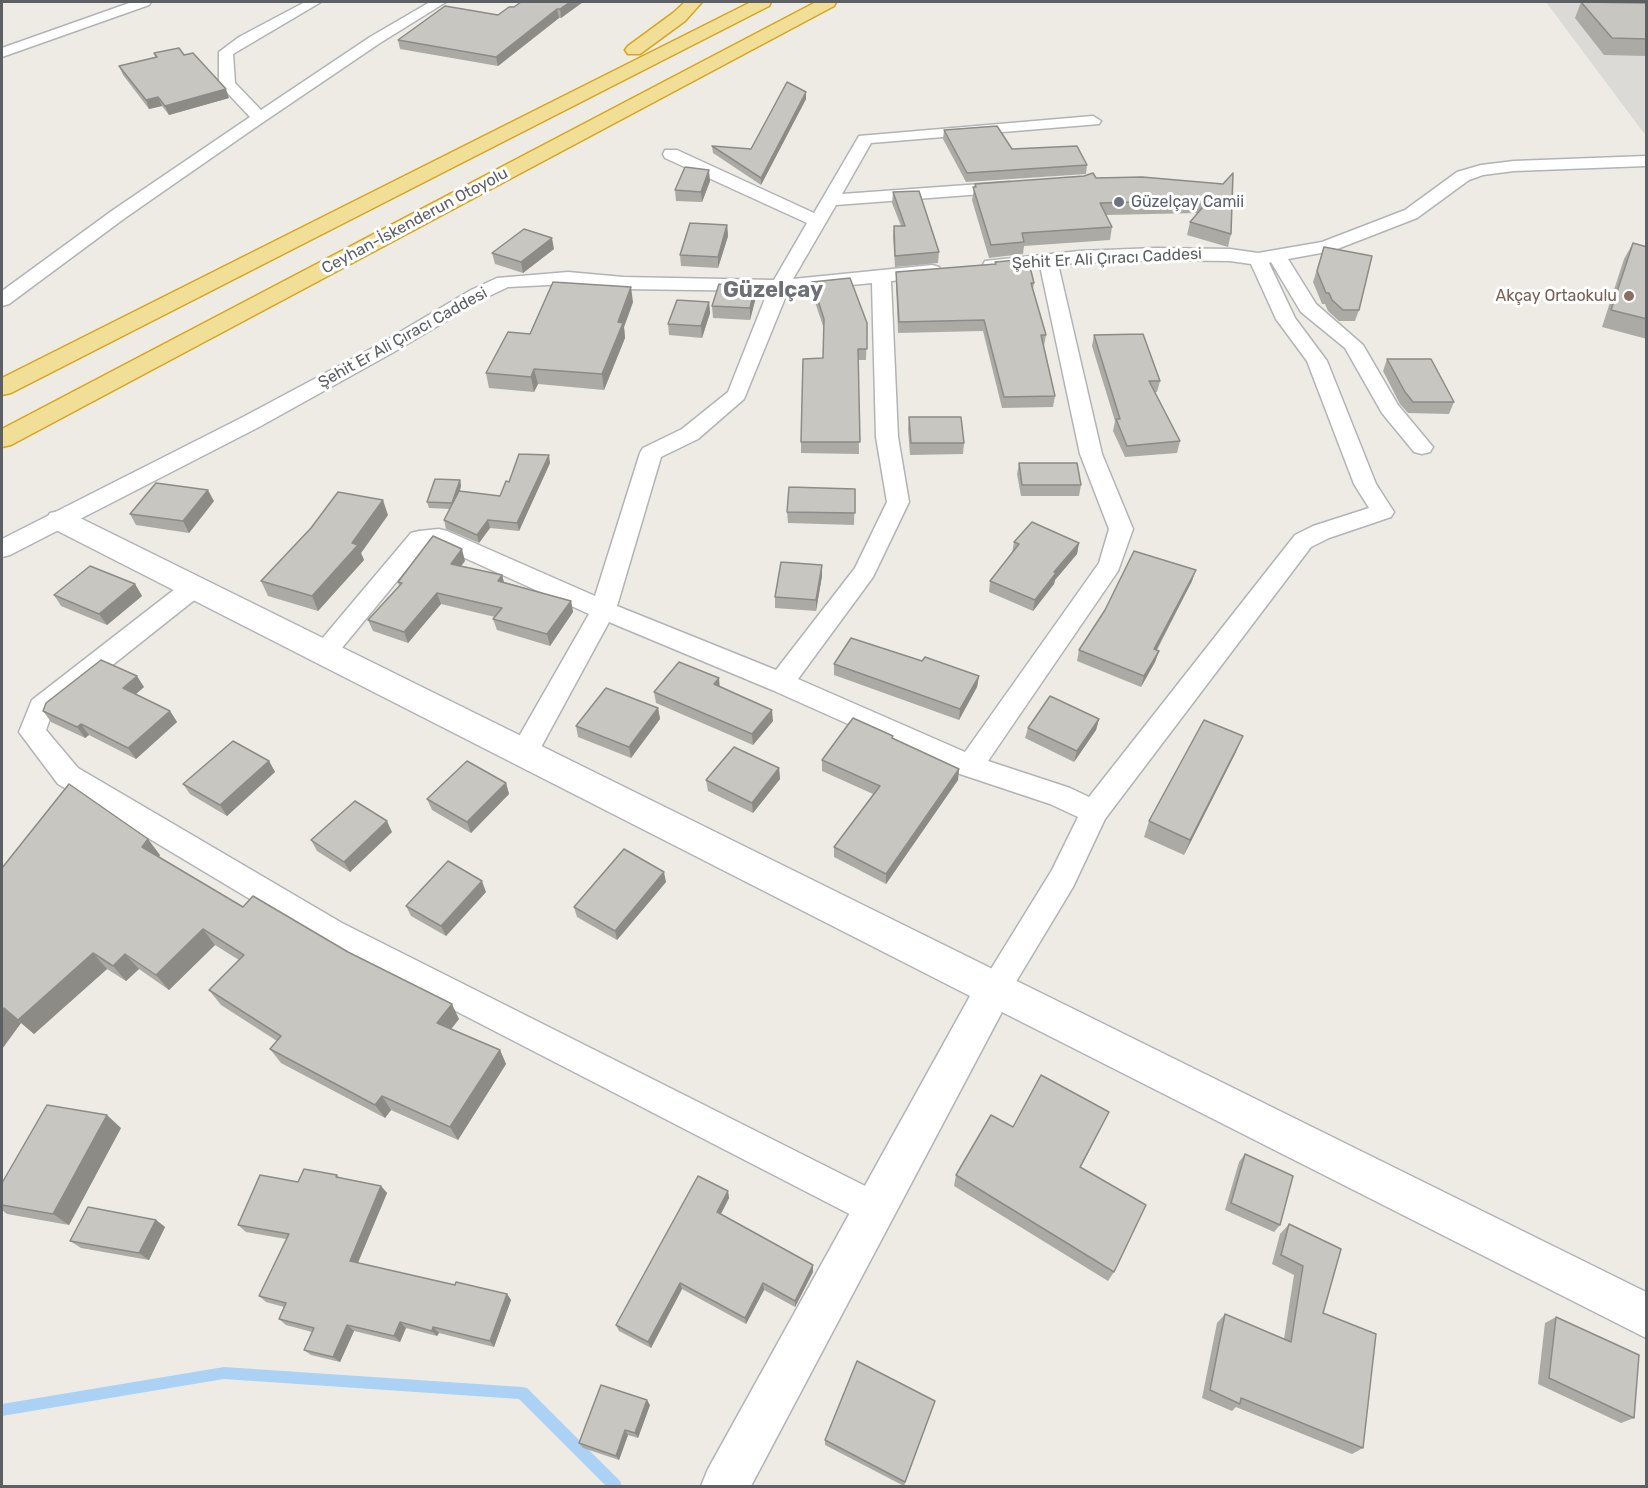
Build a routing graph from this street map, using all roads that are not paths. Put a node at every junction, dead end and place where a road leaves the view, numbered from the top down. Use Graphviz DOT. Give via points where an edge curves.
graph roads {
  1 [pos="144,2"];
  2 [pos="314,2"];
  3 [pos="694,2"];
  4 [pos="763,2"];
  5 [pos="828,2"];
  6 [pos="835,2"];
  7 [pos="410,4"];
  8 [pos="433,5"];
  9 [pos="2,53"];
  10 [pos="731,54"];
  11 [pos="260,118"];
  12 [pos="1093,122"];
  13 [pos="671,154"];
  14 [pos="1647,161"];
  15 [pos="1025,186"];
  16 [pos="830,200"];
  17 [pos="359,208"];
  18 [pos="817,221"];
  19 [pos="1267,257"];
  20 [pos="1048,260"];
  21 [pos="979,266"];
  22 [pos="955,268"];
  23 [pos="881,276"];
  24 [pos="780,286"];
  25 [pos="2,300"];
  26 [pos="2,388"];
  27 [pos="2,439"];
  28 [pos="1422,447"];
  29 [pos="60,520"];
  30 [pos="2,549"];
  31 [pos="193,588"];
  32 [pos="603,610"];
  33 [pos="322,653"];
  34 [pos="781,683"];
  35 [pos="523,754"];
  36 [pos="970,766"];
  37 [pos="1094,812"];
  38 [pos="994,990"];
  39 [pos="875,1209"];
  40 [pos="1647,1316"];
  41 [pos="725,1486"];
  1 -- 9 [label="street"];
  2 -- 11 [label="street" via="226,52 227,84"];
  3 -- 17 [label="highway" via="643,45"];
  4 -- 17 [label="highway, Ceyhan-İskenderun Otoyolu"];
  5 -- 10 [label="highway, Ceyhan-İskenderun Otoyolu"];
  6 -- 10 [label="highway"];
  7 -- 8 [label="street"];
  8 -- 11 [label="street"];
  10 -- 27 [label="highway, Ceyhan-İskenderun Otoyolu"];
  11 -- 25 [label="street"];
  12 -- 16 [label="street" via="865,139"];
  13 -- 18 [label="street"];
  14 -- 19 [label="street, Şehit Er Ali Çıracı Caddesi" via="1480,170 1463,176 1411,214 1326,248"];
  15 -- 16 [label="street"];
  16 -- 18 [label="street"];
  17 -- 26 [label="highway, Ceyhan-İskenderun Otoyolu"];
  18 -- 24 [label="street"];
  19 -- 20 [label="street, Şehit Er Ali Çıracı Caddesi" via="1156,254"];
  19 -- 28 [label="street" via="1308,308 1353,345 1389,408"];
  19 -- 37 [label="street" via="1286,320 1317,361 1365,484 1383,512 1303,541"];
  20 -- 21 [label="street, Şehit Er Ali Çıracı Caddesi"];
  20 -- 36 [label="street" via="1091,454 1121,529 1110,565"];
  22 -- 23 [label="street, Şehit Er Ali Çıracı Caddesi"];
  23 -- 24 [label="street, Şehit Er Ali Çıracı Caddesi"];
  23 -- 34 [label="street" via="887,437 898,502 865,571"];
  24 -- 29 [label="street, Şehit Er Ali Çıracı Caddesi" via="634,284 568,278 504,282 251,422"];
  24 -- 32 [label="street" via="737,395 690,434 651,453"];
  29 -- 30 [label="street, Şehit Er Ali Çıracı Caddesi"];
  29 -- 31 [label="street"];
  31 -- 33 [label="street"];
  31 -- 39 [label="street" via="41,707 32,732 68,777 331,932"];
  32 -- 33 [label="street" via="429,536 419,539"];
  32 -- 34 [label="street"];
  32 -- 35 [label="street"];
  33 -- 35 [label="street"];
  34 -- 36 [label="street"];
  35 -- 38 [label="street"];
  36 -- 37 [label="street" via="1060,796"];
  37 -- 38 [label="street" via="1063,878"];
  38 -- 39 [label="street"];
  38 -- 40 [label="street"];
  39 -- 41 [label="street"];
}
